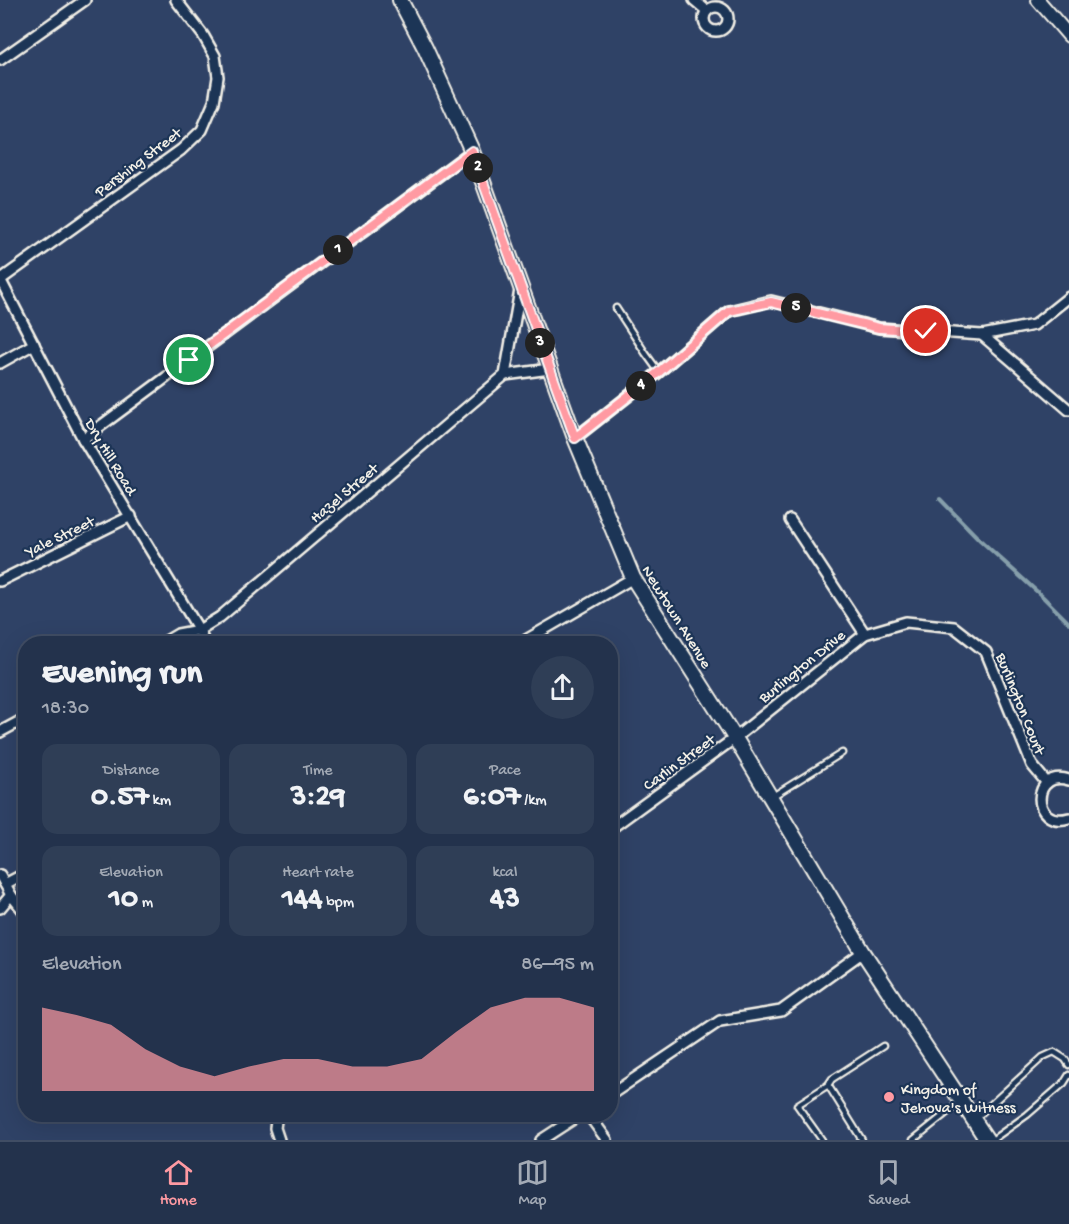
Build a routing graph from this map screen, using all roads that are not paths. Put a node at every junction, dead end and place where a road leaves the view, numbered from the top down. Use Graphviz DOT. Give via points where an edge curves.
graph roads {
  1 [pos="85,0"];
  2 [pos="176,0"];
  3 [pos="400,0"];
  4 [pos="694,0"];
  5 [pos="1038,0"];
  6 [pos="707,11"];
  7 [pos="1069,36"];
  8 [pos="0,60"];
  9 [pos="472,151"];
  10 [pos="0,280"];
  11 [pos="520,288"];
  12 [pos="1069,297"];
  13 [pos="616,308"];
  14 [pos="982,335"];
  15 [pos="34,344"];
  16 [pos="0,363"];
  17 [pos="550,369"];
  18 [pos="659,372"];
  19 [pos="505,375"];
  20 [pos="1069,410"];
  21 [pos="575,438"];
  22 [pos="83,439"];
  23 [pos="131,516"];
  24 [pos="790,520"];
  25 [pos="633,578"];
  26 [pos="0,581"];
  27 [pos="199,630"];
  28 [pos="865,634"];
  29 [pos="175,636"];
  30 [pos="202,636"];
  31 [pos="533,636"];
  32 [pos="18,722"];
  33 [pos="0,732"];
  34 [pos="735,738"];
  35 [pos="842,753"];
  36 [pos="1069,780"];
  37 [pos="1047,783"];
  38 [pos="771,797"];
  39 [pos="1069,818"];
  40 [pos="618,824"];
  41 [pos="18,875"];
  42 [pos="2,880"];
  43 [pos="11,894"];
  44 [pos="18,903"];
  45 [pos="0,908"];
  46 [pos="863,952"];
  47 [pos="883,1046"];
  48 [pos="1069,1065"];
  49 [pos="1069,1075"];
  50 [pos="828,1084"];
  51 [pos="618,1090"];
  52 [pos="961,1101"];
  53 [pos="974,1120"];
  54 [pos="276,1122"];
  55 [pos="569,1122"];
  56 [pos="594,1122"];
  57 [pos="279,1140"];
  58 [pos="541,1140"];
  59 [pos="607,1140"];
  60 [pos="822,1140"];
  61 [pos="862,1140"];
  62 [pos="913,1140"];
  63 [pos="987,1140"];
  64 [pos="992,1140"];
  1 -- 8 [label="street"];
  2 -- 10 [label="street, Pershing Street" via="215,56 218,77 214,102 202,130 181,150"];
  3 -- 9 [label="main road, Newtown Avenue"];
  4 -- 6 [label="street"];
  5 -- 7 [label="street"];
  9 -- 11 [label="main road, Newtown Avenue"];
  9 -- 22 [label="street"];
  10 -- 15 [label="street, Dry Hill Road"];
  11 -- 17 [label="main road, Newtown Avenue"];
  11 -- 19 [label="street"];
  12 -- 14 [label="street" via="1034,324"];
  13 -- 18 [label="lane"];
  14 -- 18 [label="street" via="879,328 771,302 729,311"];
  14 -- 20 [label="street"];
  15 -- 16 [label="street"];
  15 -- 22 [label="street, Dry Hill Road"];
  17 -- 19 [label="street"];
  17 -- 21 [label="main road, Newtown Avenue"];
  18 -- 21 [label="street"];
  19 -- 27 [label="street, Hazel Street" via="220,617"];
  21 -- 25 [label="main road, Newtown Avenue"];
  22 -- 23 [label="street, Dry Hill Road"];
  23 -- 26 [label="street, Yale Street"];
  23 -- 27 [label="street, Dry Hill Road"];
  24 -- 28 [label="street, Burlington Drive"];
  25 -- 31 [label="street"];
  25 -- 34 [label="main road, Newtown Avenue"];
  27 -- 29 [label="street, Hazel Street"];
  27 -- 30 [label="street, Dry Hill Road"];
  28 -- 34 [label="street, Burlington Drive"];
  28 -- 37 [label="street, Burlington Court" via="906,622 954,627 986,652 1032,765"];
  32 -- 33 [label="street"];
  34 -- 38 [label="main road, Newtown Avenue"];
  34 -- 40 [label="street, Carlin Street"];
  35 -- 38 [label="lane"];
  36 -- 37 [label="street" via="1059,778"];
  37 -- 39 [label="street" via="1040,794 1043,810 1052,819"];
  38 -- 46 [label="main road, Newtown Avenue"];
  41 -- 42 [label="street"];
  42 -- 43 [label="street"];
  43 -- 44 [label="street"];
  43 -- 45 [label="street"];
  46 -- 51 [label="street" via="781,1011 720,1021"];
  46 -- 52 [label="main road, Newtown Avenue"];
  47 -- 50 [label="lane"];
  48 -- 53 [label="lane" via="1054,1052 1043,1057"];
  49 -- 64 [label="lane" via="1027,1115"];
  50 -- 60 [label="lane" via="797,1105"];
  50 -- 61 [label="lane"];
  52 -- 53 [label="main road, Newtown Avenue"];
  52 -- 62 [label="lane"];
  53 -- 63 [label="main road, Newtown Avenue"];
  54 -- 57 [label="street"];
  55 -- 58 [label="street"];
  56 -- 59 [label="street"];
}
